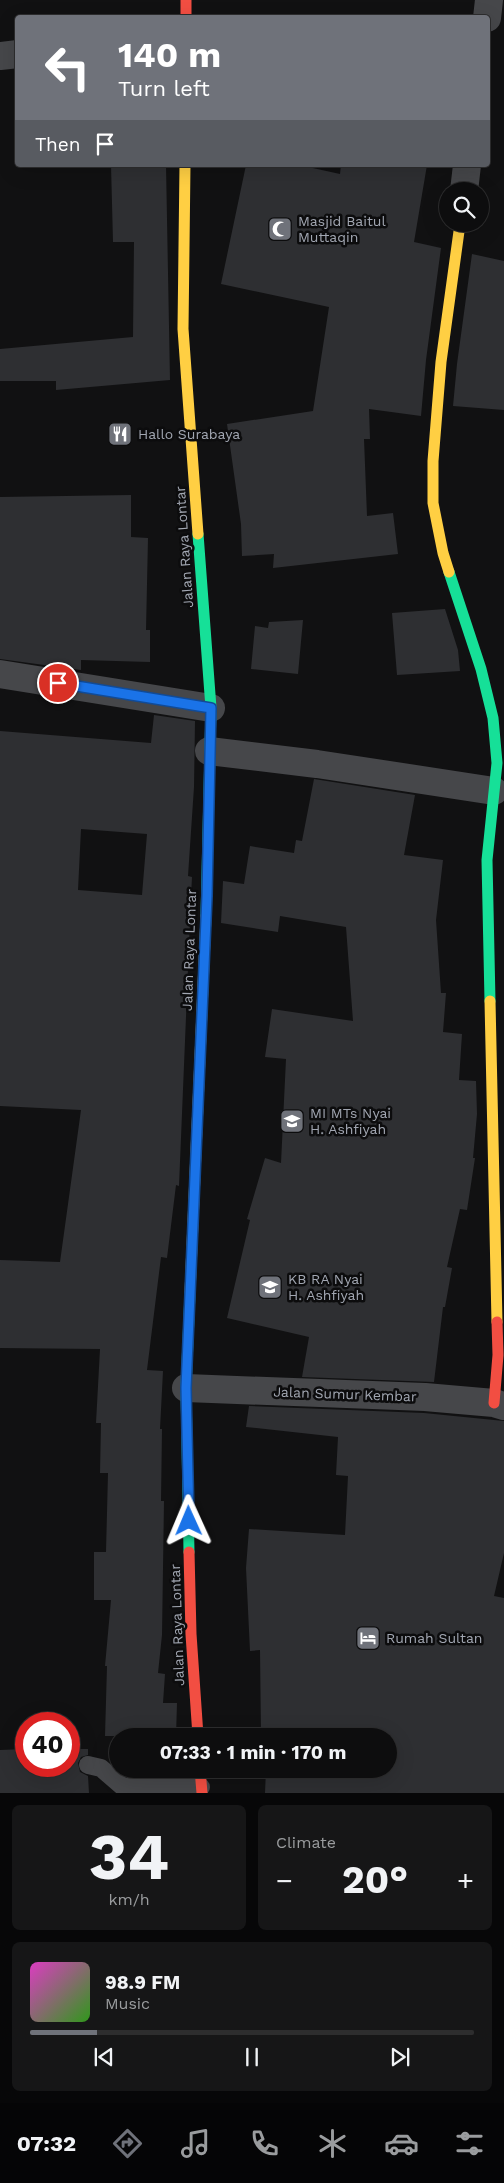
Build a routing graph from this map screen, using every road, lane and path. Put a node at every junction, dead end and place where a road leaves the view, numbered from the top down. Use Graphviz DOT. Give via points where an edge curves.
graph roads {
  1 [pos="186,0"];
  2 [pos="489,0"];
  3 [pos="186,15"];
  4 [pos="487,15"];
  5 [pos="15,54"];
  6 [pos="0,56"];
  7 [pos="185,167"];
  8 [pos="468,167"];
  9 [pos="465,182"];
  10 [pos="459,232"];
  11 [pos="0,674"];
  12 [pos="211,708"];
  13 [pos="209,751"];
  14 [pos="494,791"];
  15 [pos="186,1388"];
  16 [pos="499,1404"];
  17 [pos="197,1728"];
  18 [pos="88,1765"];
  19 [pos="202,1790"];
  1 -- 3 [label="street"];
  2 -- 4 [label="street"];
  5 -- 6 [label="street"];
  7 -- 12 [label="street, Jalan Raya Lontar" via="183,329"];
  8 -- 9 [label="street"];
  10 -- 14 [label="street" via="441,362 433,503 442,553 481,669 493,718 497,763"];
  11 -- 12 [label="street"];
  12 -- 13 [label="street, Jalan Raya Lontar"];
  13 -- 14 [label="street"];
  13 -- 15 [label="street, Jalan Raya Lontar" via="207,896"];
  14 -- 16 [label="street" via="487,860"];
  15 -- 16 [label="street, Jalan Sumur Kembar" via="425,1396"];
  15 -- 17 [label="street, Jalan Raya Lontar" via="191,1634"];
  18 -- 19 [label="lane" via="101,1768 123,1786"];
}
